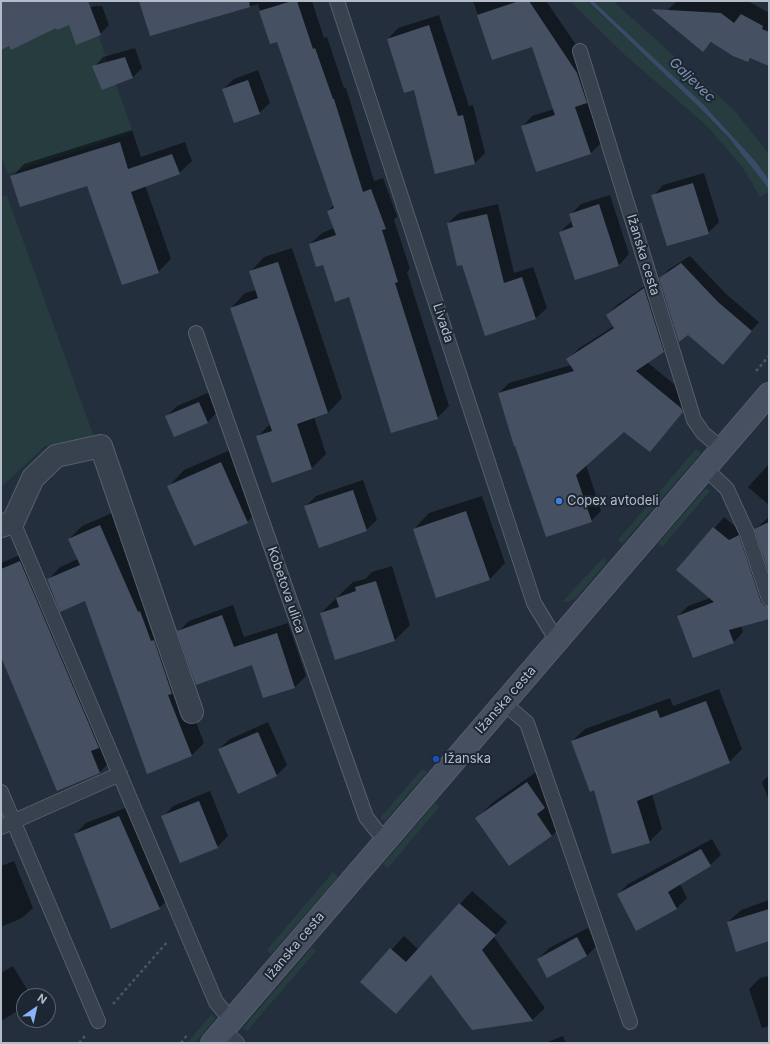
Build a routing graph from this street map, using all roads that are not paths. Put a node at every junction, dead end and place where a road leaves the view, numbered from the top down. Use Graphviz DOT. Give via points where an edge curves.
graph roads {
  1 [pos="337,1"];
  2 [pos="580,51"];
  3 [pos="196,334"];
  4 [pos="769,394"];
  5 [pos="722,449"];
  6 [pos="705,468"];
  7 [pos="7,524"];
  8 [pos="769,599"];
  9 [pos="557,641"];
  10 [pos="504,703"];
  11 [pos="192,712"];
  12 [pos="120,774"];
  13 [pos="1,792"];
  14 [pos="7,824"];
  15 [pos="387,839"];
  16 [pos="98,1021"];
  17 [pos="630,1022"];
  18 [pos="226,1034"];
  1 -- 9 [label="lane, Livada" via="534,603"];
  2 -- 5 [label="lane, Ižanska cesta" via="694,420 703,433"];
  3 -- 15 [label="lane, Kobetova ulica" via="366,817"];
  4 -- 5 [label="main road, Ižanska cesta"];
  5 -- 6 [label="main road, Ižanska cesta"];
  6 -- 8 [label="lane" via="727,489 747,533"];
  6 -- 9 [label="main road, Ižanska cesta"];
  7 -- 11 [label="street" via="33,478 56,456 101,446"];
  7 -- 12 [label="lane"];
  9 -- 10 [label="main road, Ižanska cesta"];
  10 -- 15 [label="main road, Ižanska cesta"];
  10 -- 17 [label="lane" via="527,723"];
  12 -- 14 [label="lane"];
  12 -- 18 [label="lane" via="216,1002"];
  13 -- 14 [label="lane"];
  14 -- 16 [label="lane"];
  15 -- 18 [label="main road, Ižanska cesta"];
}
